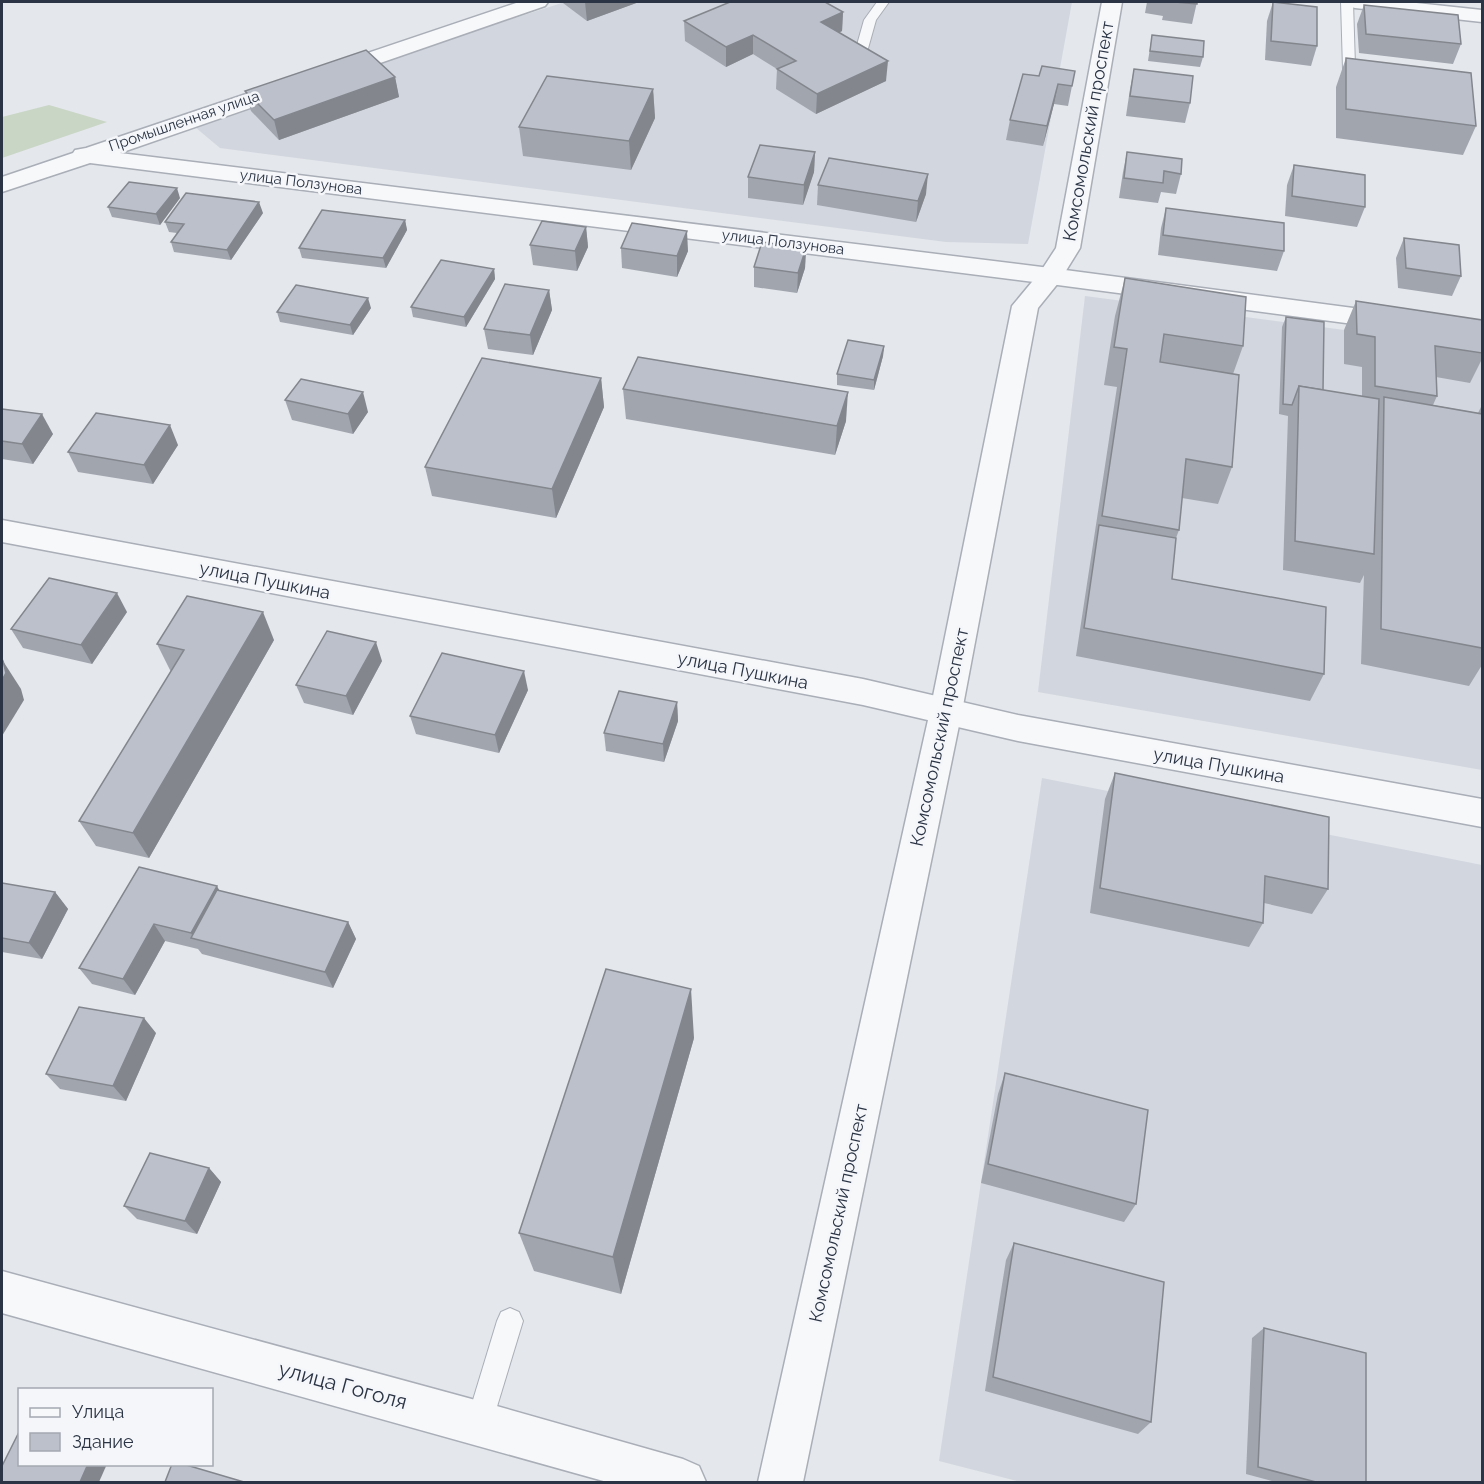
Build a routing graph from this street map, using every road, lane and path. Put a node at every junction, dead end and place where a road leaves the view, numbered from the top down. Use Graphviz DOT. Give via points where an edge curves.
graph roads {
  1 [pos="538,2"];
  2 [pos="883,2"];
  3 [pos="1112,2"];
  4 [pos="1347,2"];
  5 [pos="1355,2"];
  6 [pos="1482,16"];
  7 [pos="861,52"];
  8 [pos="1372,71"];
  9 [pos="83,155"];
  10 [pos="2,184"];
  11 [pos="1050,276"];
  12 [pos="1482,333"];
  13 [pos="2,531"];
  14 [pos="946,711"];
  15 [pos="1482,813"];
  16 [pos="2,1292"];
  17 [pos="510,1321"];
  18 [pos="480,1423"];
  19 [pos="682,1482"];
  20 [pos="780,1482"];
  1 -- 9 [label="street, Промышленная улица"];
  2 -- 7 [label="lane" via="870,20"];
  3 -- 11 [label="street, Комсомольский проспект" via="1068,248"];
  4 -- 8 [label="lane" via="1349,69"];
  5 -- 6 [label="street"];
  9 -- 10 [label="street, Промышленная улица"];
  9 -- 11 [label="street, улица Ползунова"];
  11 -- 12 [label="street, улица Ползунова"];
  11 -- 14 [label="street, Комсомольский проспект" via="1025,306"];
  13 -- 14 [label="street, улица Пушкина"];
  14 -- 15 [label="street, улица Пушкина" via="1018,728"];
  14 -- 20 [label="street, Комсомольский проспект"];
  16 -- 18 [label="street, улица Гоголя"];
  17 -- 18 [label="lane"];
  18 -- 19 [label="street, улица Гоголя"];
}
